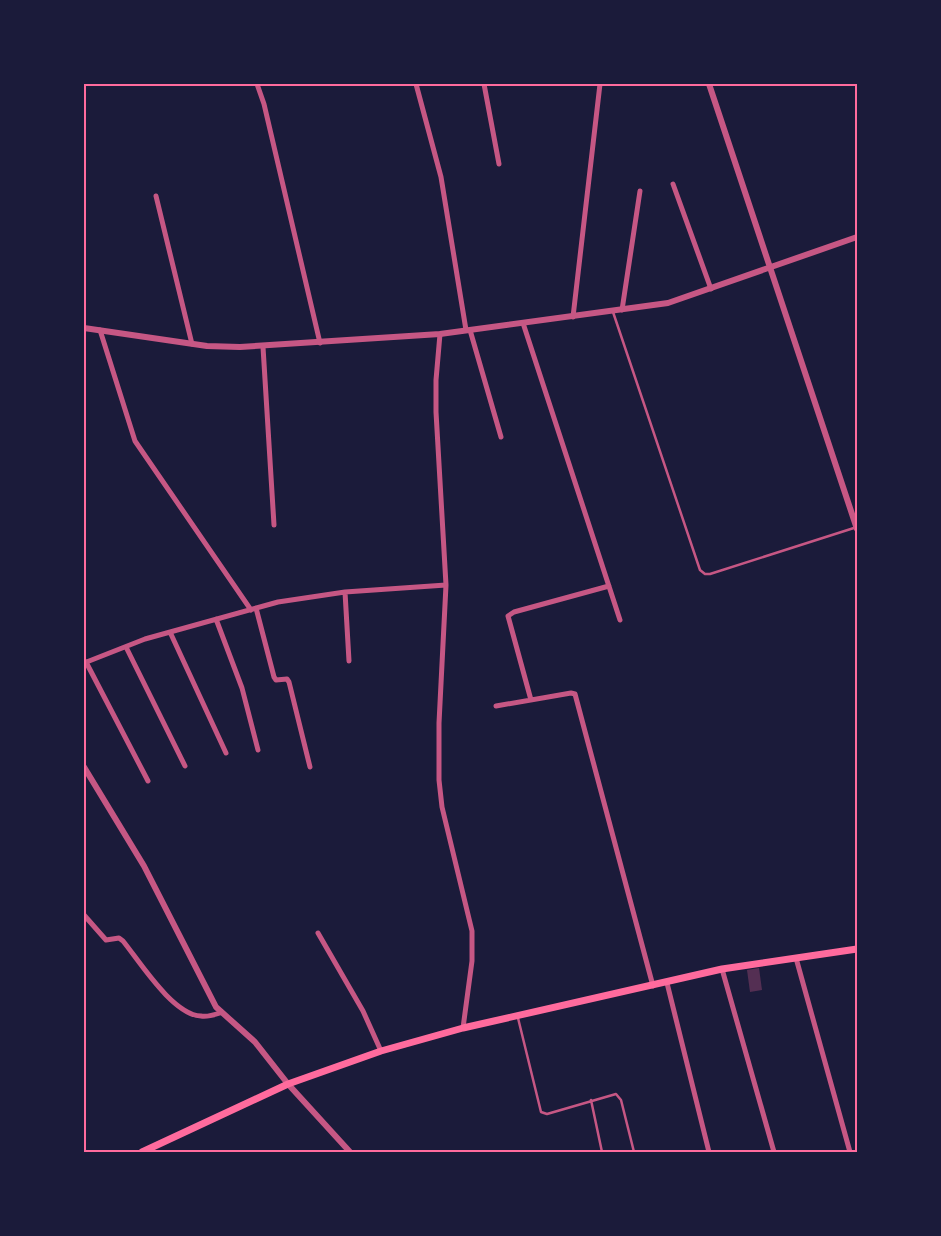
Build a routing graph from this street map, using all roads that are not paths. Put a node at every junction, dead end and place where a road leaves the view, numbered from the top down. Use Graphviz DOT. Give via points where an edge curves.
graph roads {
  1 [pos="257,84"];
  2 [pos="416,84"];
  3 [pos="484,84"];
  4 [pos="600,84"];
  5 [pos="709,84"];
  6 [pos="499,164"];
  7 [pos="673,184"];
  8 [pos="640,192"];
  9 [pos="156,196"];
  10 [pos="857,237"];
  11 [pos="771,267"];
  12 [pos="711,289"];
  13 [pos="622,310"];
  14 [pos="613,311"];
  15 [pos="573,316"];
  16 [pos="523,323"];
  17 [pos="84,328"];
  18 [pos="100,330"];
  19 [pos="468,330"];
  20 [pos="440,334"];
  21 [pos="320,343"];
  22 [pos="192,344"];
  23 [pos="263,347"];
  24 [pos="501,437"];
  25 [pos="274,525"];
  26 [pos="857,528"];
  27 [pos="446,585"];
  28 [pos="609,586"];
  29 [pos="345,592"];
  30 [pos="254,609"];
  31 [pos="216,619"];
  32 [pos="620,620"];
  33 [pos="170,632"];
  34 [pos="126,647"];
  35 [pos="349,661"];
  36 [pos="85,662"];
  37 [pos="531,700"];
  38 [pos="496,706"];
  39 [pos="258,750"];
  40 [pos="226,752"];
  41 [pos="184,766"];
  42 [pos="84,767"];
  43 [pos="310,767"];
  44 [pos="148,781"];
  45 [pos="84,915"];
  46 [pos="318,933"];
  47 [pos="857,949"];
  48 [pos="796,958"];
  49 [pos="722,969"];
  50 [pos="666,982"];
  51 [pos="653,986"];
  52 [pos="220,1013"];
  53 [pos="518,1016"];
  54 [pos="463,1028"];
  55 [pos="381,1051"];
  56 [pos="288,1084"];
  57 [pos="591,1100"];
  58 [pos="146,1151"];
  59 [pos="350,1152"];
  60 [pos="602,1152"];
  61 [pos="634,1152"];
  62 [pos="709,1152"];
  63 [pos="774,1152"];
  64 [pos="850,1152"];
  1 -- 21 [label="street"];
  2 -- 19 [label="street" via="441,177"];
  3 -- 6 [label="street"];
  4 -- 15 [label="street"];
  5 -- 11 [label="street"];
  7 -- 12 [label="street"];
  8 -- 13 [label="street"];
  9 -- 22 [label="street"];
  10 -- 11 [label="street"];
  11 -- 12 [label="street"];
  11 -- 26 [label="street"];
  12 -- 13 [label="street" via="668,303"];
  13 -- 14 [label="street"];
  14 -- 15 [label="street"];
  14 -- 26 [label="lane" via="704,574"];
  15 -- 16 [label="street"];
  16 -- 19 [label="street"];
  16 -- 28 [label="street"];
  17 -- 18 [label="street"];
  18 -- 22 [label="street"];
  18 -- 30 [label="street" via="135,441"];
  19 -- 20 [label="street"];
  19 -- 24 [label="street"];
  20 -- 21 [label="street"];
  20 -- 27 [label="street" via="436,412"];
  21 -- 23 [label="street"];
  22 -- 23 [label="street"];
  23 -- 25 [label="street"];
  27 -- 29 [label="street"];
  27 -- 54 [label="street" via="439,780 442,808 472,930 472,961"];
  28 -- 32 [label="street"];
  28 -- 37 [label="street" via="508,616"];
  29 -- 30 [label="street" via="298,598"];
  29 -- 35 [label="street"];
  30 -- 31 [label="street"];
  30 -- 43 [label="street" via="274,677 290,682"];
  31 -- 33 [label="street"];
  31 -- 39 [label="street" via="242,688"];
  33 -- 34 [label="street"];
  33 -- 40 [label="street"];
  34 -- 36 [label="street"];
  34 -- 41 [label="street"];
  36 -- 44 [label="street"];
  37 -- 38 [label="street"];
  37 -- 51 [label="street" via="575,694"];
  42 -- 52 [label="street" via="144,866"];
  45 -- 52 [label="street" via="106,940 119,938 123,941 168,997 184,1010 200,1016"];
  46 -- 55 [label="street" via="363,1011"];
  47 -- 48 [label="main road"];
  48 -- 49 [label="main road"];
  48 -- 64 [label="street"];
  49 -- 50 [label="main road"];
  49 -- 63 [label="street"];
  50 -- 51 [label="main road"];
  50 -- 62 [label="street"];
  51 -- 53 [label="main road"];
  52 -- 56 [label="street" via="255,1042"];
  53 -- 54 [label="main road"];
  53 -- 57 [label="lane" via="541,1112 547,1114"];
  54 -- 55 [label="main road"];
  55 -- 56 [label="main road"];
  56 -- 58 [label="main road"];
  56 -- 59 [label="street"];
  57 -- 60 [label="lane"];
  57 -- 61 [label="lane" via="613,1094 619,1096"];
}
